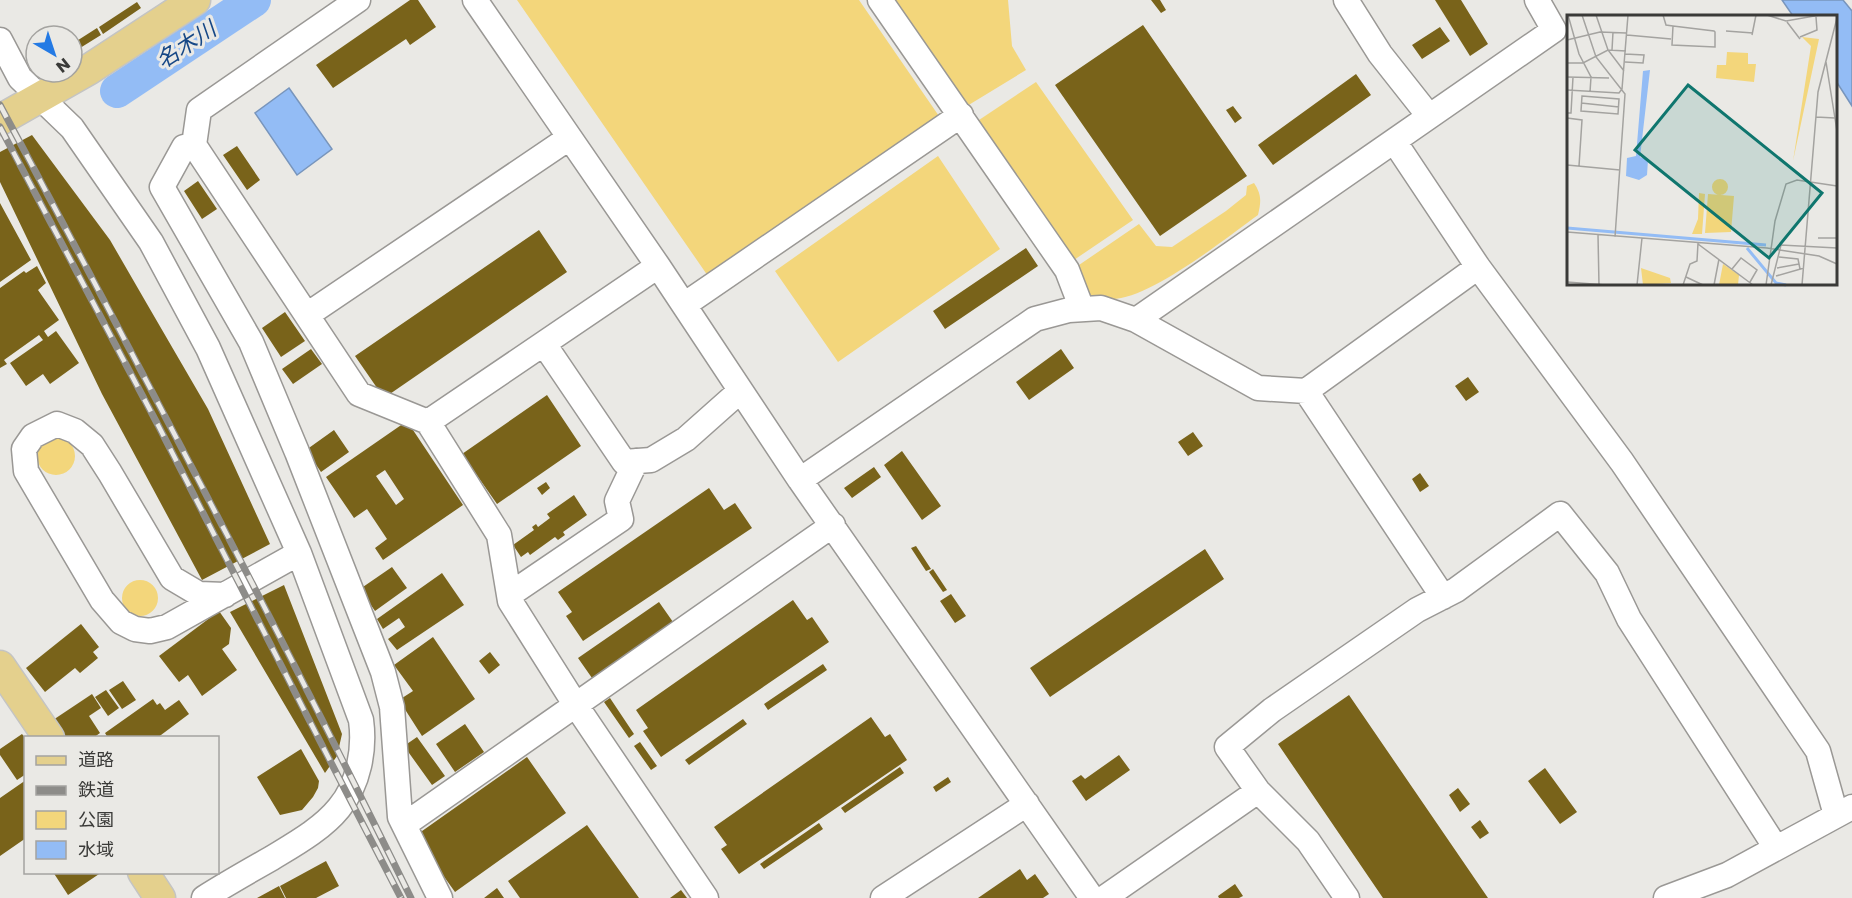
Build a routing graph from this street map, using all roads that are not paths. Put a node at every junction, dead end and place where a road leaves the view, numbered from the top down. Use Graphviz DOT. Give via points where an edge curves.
graph roads {
  1 [pos="195,0"];
  2 [pos="358,0"];
  3 [pos="475,0"];
  4 [pos="880,0"];
  5 [pos="1340,0"];
  6 [pos="1346,0"];
  7 [pos="1537,0"];
  8 [pos="0,40"];
  9 [pos="1380,54"];
  10 [pos="40,97"];
  11 [pos="961,115"];
  12 [pos="1429,116"];
  13 [pos="0,120"];
  14 [pos="569,138"];
  15 [pos="1394,141"];
  16 [pos="194,145"];
  17 [pos="658,266"];
  18 [pos="1478,267"];
  19 [pos="684,305"];
  20 [pos="1082,309"];
  21 [pos="307,315"];
  22 [pos="1136,320"];
  23 [pos="544,344"];
  24 [pos="740,391"];
  25 [pos="1306,391"];
  26 [pos="428,422"];
  27 [pos="636,461"];
  28 [pos="800,480"];
  29 [pos="833,525"];
  30 [pos="299,553"];
  31 [pos="225,595"];
  32 [pos="509,595"];
  33 [pos="1443,597"];
  34 [pos="0,666"];
  35 [pos="575,704"];
  36 [pos="48,736"];
  37 [pos="1258,791"];
  38 [pos="1027,804"];
  39 [pos="1844,811"];
  40 [pos="404,825"];
  41 [pos="1776,848"];
  42 [pos="144,874"];
  43 [pos="160,898"];
  44 [pos="204,898"];
  45 [pos="440,898"];
  46 [pos="706,898"];
  47 [pos="883,898"];
  48 [pos="1092,898"];
  49 [pos="1104,898"];
  50 [pos="1347,898"];
  51 [pos="1666,898"];
  1 -- 10 [label="main road"];
  2 -- 16 [label="street" via="199,110"];
  3 -- 14 [label="street"];
  4 -- 11 [label="street"];
  5 -- 9 [label="street"];
  6 -- 9 [label="street"];
  7 -- 12 [label="street" via="1554,30"];
  8 -- 10 [label="street" via="20,78"];
  9 -- 12 [label="street"];
  10 -- 13 [label="main road"];
  10 -- 30 [label="street" via="72,128 151,242 208,348"];
  11 -- 19 [label="street"];
  11 -- 20 [label="street" via="1067,270"];
  12 -- 15 [label="street"];
  14 -- 17 [label="street"];
  14 -- 21 [label="street"];
  15 -- 18 [label="street"];
  15 -- 22 [label="street"];
  16 -- 21 [label="street"];
  16 -- 40 [label="street" via="184,147 162,187 251,342 383,672 392,707 400,817"];
  17 -- 19 [label="street"];
  17 -- 23 [label="street"];
  18 -- 25 [label="street"];
  18 -- 39 [label="street" via="1622,462 1818,751"];
  19 -- 24 [label="street"];
  20 -- 22 [label="street" via="1101,308"];
  20 -- 28 [label="street" via="1035,319"];
  21 -- 26 [label="street" via="359,394"];
  22 -- 25 [label="street" via="1258,388"];
  23 -- 26 [label="street"];
  23 -- 27 [label="street" via="624,462"];
  24 -- 27 [label="street" via="686,439 651,460"];
  24 -- 28 [label="street"];
  25 -- 33 [label="street"];
  26 -- 32 [label="street" via="499,535"];
  27 -- 32 [label="street" via="617,501 621,519"];
  28 -- 29 [label="street"];
  29 -- 35 [label="street"];
  29 -- 38 [label="street"];
  30 -- 31 [label="street"];
  30 -- 44 [label="street" via="361,720 363,744 359,765 339,808 321,824 302,840"];
  31 -- 31 [label="street" via="167,627 150,631 121,622 102,600 26,471 24,449 33,436 57,424 84,438 110,473 172,578 199,594"];
  32 -- 35 [label="street"];
  33 -- 37 [label="street" via="1417,610 1272,710 1227,747"];
  33 -- 41 [label="street" via="1560,514 1607,573 1629,619"];
  34 -- 36 [label="main road"];
  35 -- 40 [label="street"];
  35 -- 46 [label="street"];
  37 -- 49 [label="street"];
  37 -- 50 [label="street" via="1308,841"];
  38 -- 47 [label="street"];
  38 -- 48 [label="street"];
  39 -- 41 [label="street"];
  40 -- 45 [label="street"];
  41 -- 51 [label="street" via="1727,875"];
  42 -- 43 [label="main road"];
}
